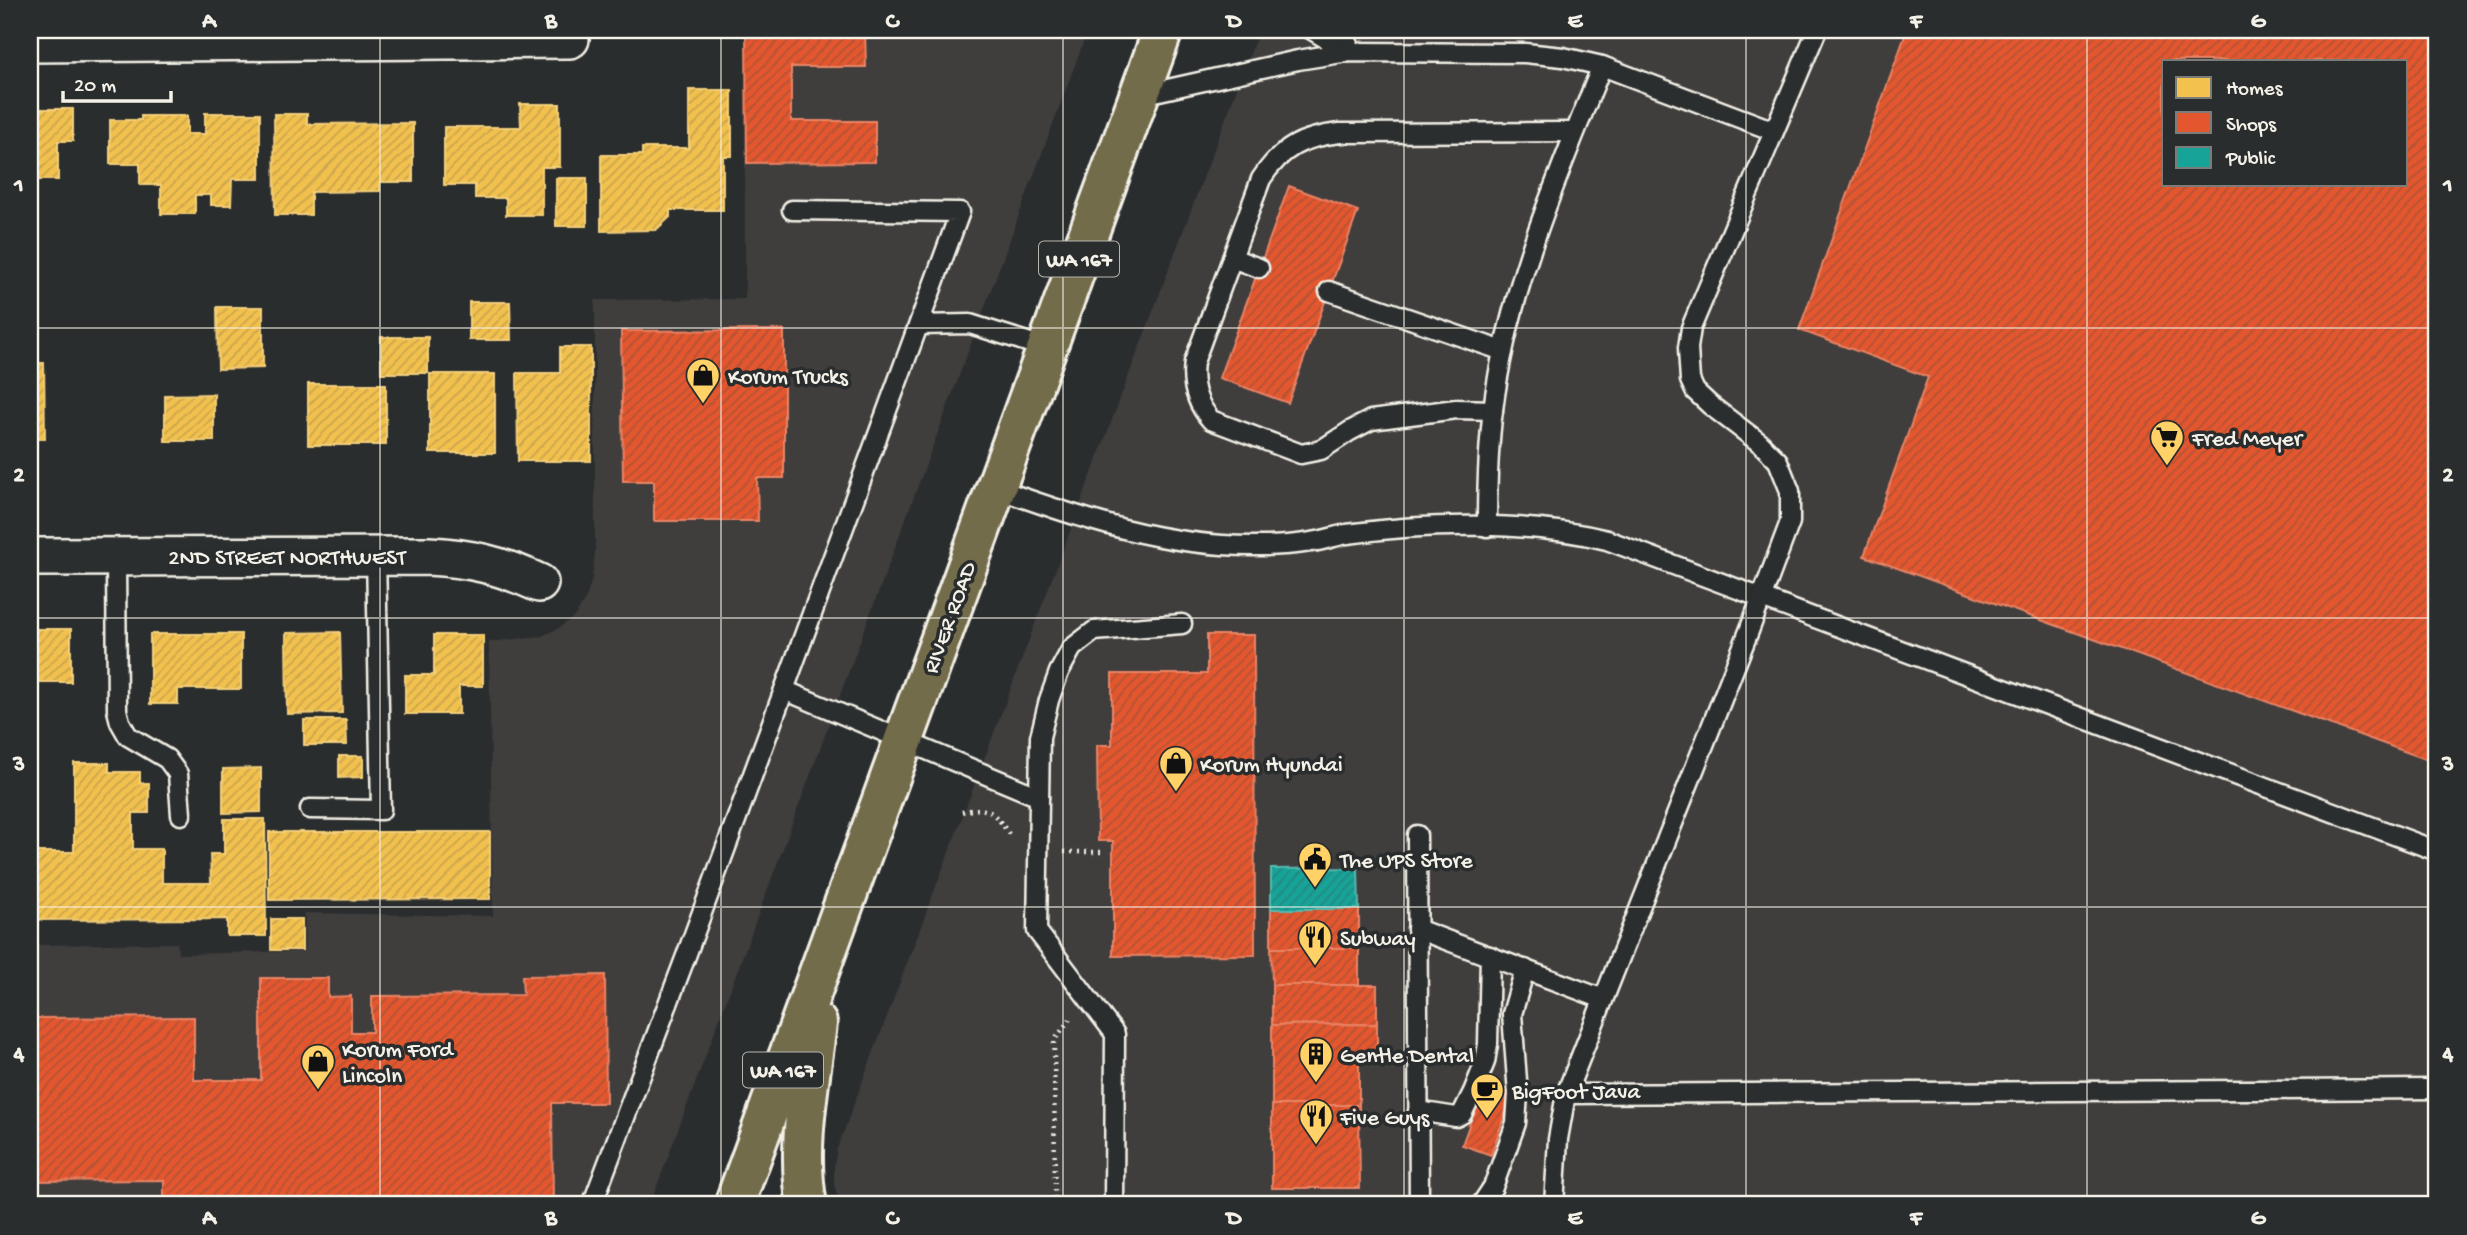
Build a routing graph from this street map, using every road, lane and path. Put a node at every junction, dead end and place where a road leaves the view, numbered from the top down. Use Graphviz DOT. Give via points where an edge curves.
graph roads {
  1 [pos="1163,30"];
  2 [pos="1312,30"];
  3 [pos="1347,30"];
  4 [pos="1817,30"];
  5 [pos="570,39"];
  6 [pos="30,43"];
  7 [pos="1348,52"];
  8 [pos="1602,66"];
  9 [pos="1139,95"];
  10 [pos="1774,131"];
  11 [pos="1575,132"];
  12 [pos="792,210"];
  13 [pos="1232,258"];
  14 [pos="1259,268"];
  15 [pos="1329,291"];
  16 [pos="919,325"];
  17 [pos="1046,348"];
  18 [pos="1503,351"];
  19 [pos="1493,410"];
  20 [pos="995,488"];
  21 [pos="1487,527"];
  22 [pos="376,554"];
  23 [pos="30,557"];
  24 [pos="116,557"];
  25 [pos="539,583"];
  26 [pos="1761,600"];
  27 [pos="1182,624"];
  28 [pos="783,690"];
  29 [pos="903,741"];
  30 [pos="1039,797"];
  31 [pos="310,809"];
  32 [pos="181,815"];
  33 [pos="1417,835"];
  34 [pos="2437,851"];
  35 [pos="1417,929"];
  36 [pos="832,934"];
  37 [pos="1490,956"];
  38 [pos="1524,969"];
  39 [pos="1087,996"];
  40 [pos="1603,999"];
  41 [pos="2437,1089"];
  42 [pos="1566,1094"];
  43 [pos="1418,1111"];
  44 [pos="1558,1167"];
  45 [pos="592,1205"];
  46 [pos="734,1205"];
  47 [pos="807,1205"];
  48 [pos="1055,1205"];
  49 [pos="1114,1205"];
  50 [pos="1419,1205"];
  51 [pos="1481,1205"];
  52 [pos="1554,1205"];
  53 [pos="1563,1205"];
  1 -- 9 [label="main road, RIVER ROAD / WA 167"];
  2 -- 7 [label="lane"];
  3 -- 7 [label="lane"];
  4 -- 10 [label="lane"];
  5 -- 6 [label="street"];
  7 -- 8 [label="lane" via="1524,53"];
  7 -- 9 [label="lane"];
  8 -- 10 [label="lane"];
  8 -- 11 [label="lane"];
  9 -- 17 [label="main road, RIVER ROAD / WA 167"];
  10 -- 26 [label="lane" via="1691,328 1688,348 1695,391 1770,452 1790,491 1790,522"];
  11 -- 13 [label="lane" via="1340,133 1301,141 1276,159 1261,179"];
  11 -- 18 [label="lane" via="1526,267"];
  12 -- 16 [label="lane" via="960,212"];
  13 -- 14 [label="lane"];
  13 -- 19 [label="lane" via="1192,372 1202,410 1220,425 1301,454 1321,450 1371,420 1456,409"];
  15 -- 18 [label="lane"];
  16 -- 17 [label="lane" via="970,324"];
  16 -- 28 [label="lane"];
  17 -- 20 [label="main road, RIVER ROAD / WA 167"];
  18 -- 19 [label="lane"];
  19 -- 21 [label="lane"];
  20 -- 21 [label="lane" via="1158,539 1213,545 1259,547 1374,531"];
  20 -- 29 [label="main road, RIVER ROAD / WA 167"];
  21 -- 26 [label="lane" via="1567,531 1606,540"];
  22 -- 24 [label="street, 2ND STREET NORTHWEST"];
  22 -- 25 [label="street, 2ND STREET NORTHWEST" via="465,558 509,569"];
  22 -- 31 [label="lane" via="381,810"];
  23 -- 24 [label="street, 2ND STREET NORTHWEST"];
  24 -- 32 [label="lane" via="120,722 128,736 167,759 178,774"];
  26 -- 34 [label="lane"];
  26 -- 40 [label="lane"];
  27 -- 30 [label="lane" via="1094,631 1072,648 1043,721"];
  28 -- 29 [label="lane"];
  28 -- 45 [label="lane"];
  29 -- 30 [label="lane"];
  29 -- 36 [label="main road, RIVER ROAD / WA 167"];
  30 -- 39 [label="lane" via="1037,931"];
  33 -- 35 [label="lane"];
  35 -- 37 [label="lane"];
  35 -- 43 [label="lane"];
  36 -- 46 [label="main road, RIVER ROAD / WA 167"];
  36 -- 47 [label="main road, WA 167" via="805,1128"];
  37 -- 38 [label="lane"];
  37 -- 43 [label="lane" via="1488,1044 1473,1092 1456,1117"];
  38 -- 40 [label="lane"];
  38 -- 51 [label="lane" via="1513,1014 1516,1124 1493,1187"];
  39 -- 48 [label="path" via="1054,1041"];
  39 -- 49 [label="lane" via="1115,1034"];
  40 -- 42 [label="lane"];
  41 -- 42 [label="lane"];
  42 -- 44 [label="lane"];
  43 -- 50 [label="lane"];
  44 -- 52 [label="lane"];
  44 -- 53 [label="lane"];
}
